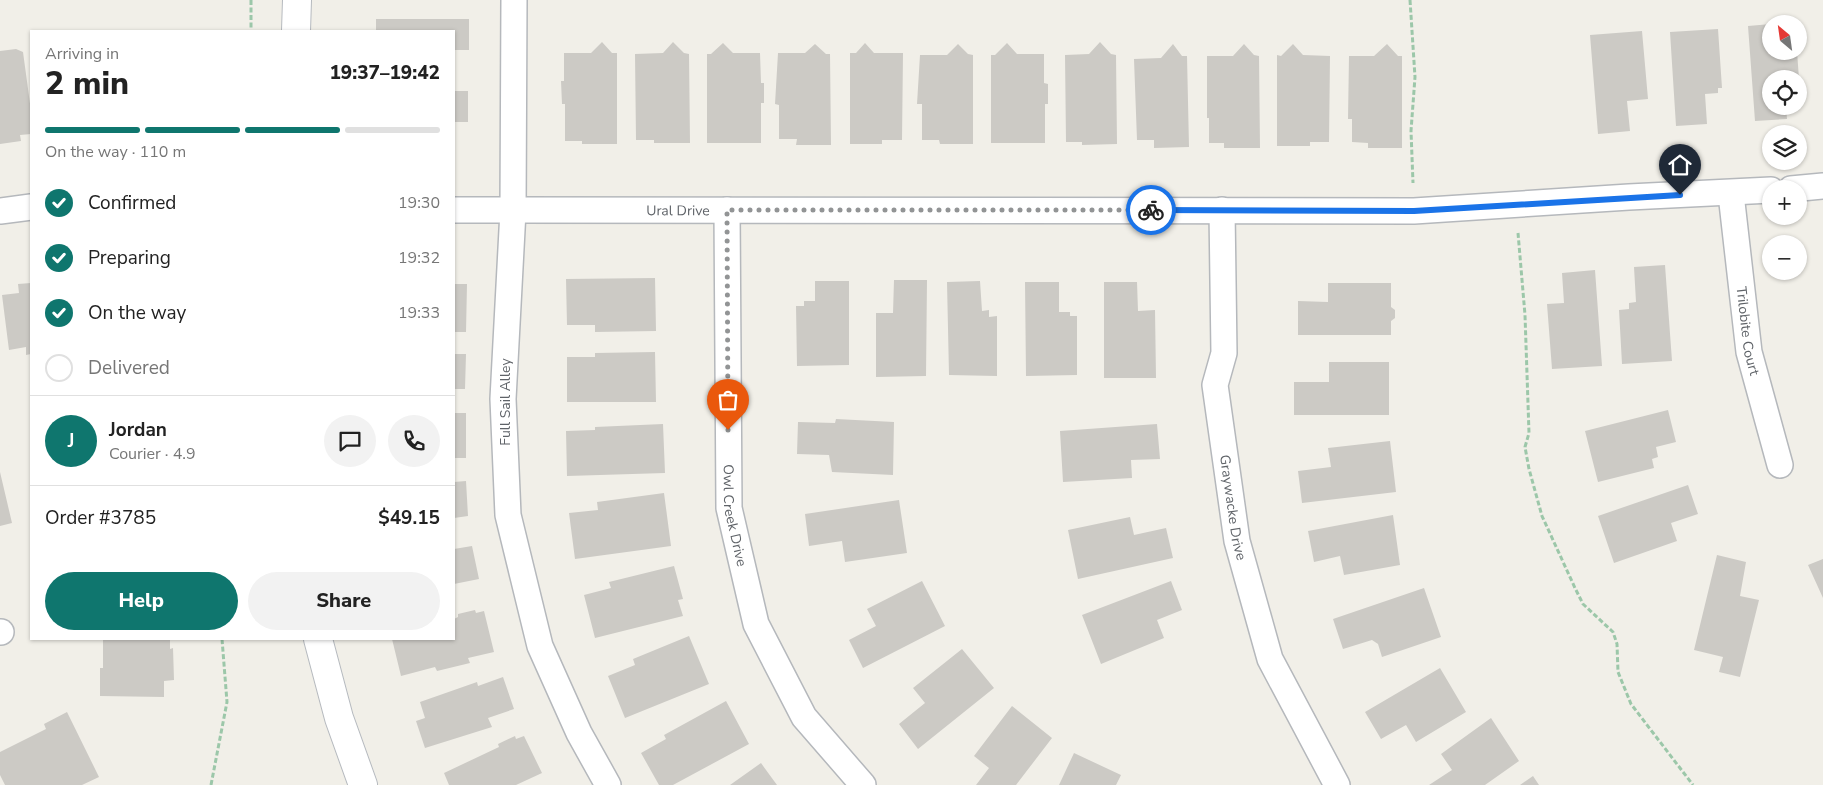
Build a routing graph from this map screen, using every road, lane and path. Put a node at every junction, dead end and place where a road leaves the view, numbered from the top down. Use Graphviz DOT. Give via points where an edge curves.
graph roads {
  1 [pos="251,0"];
  2 [pos="296,0"];
  3 [pos="514,0"];
  4 [pos="1410,0"];
  5 [pos="251,30"];
  6 [pos="296,30"];
  7 [pos="1823,186"];
  8 [pos="1807,188"];
  9 [pos="1762,191"];
  10 [pos="1731,194"];
  11 [pos="30,207"];
  12 [pos="455,210"];
  13 [pos="727,210"];
  14 [pos="1222,210"];
  15 [pos="0,211"];
  16 [pos="512,211"];
  17 [pos="1414,211"];
  18 [pos="1518,230"];
  19 [pos="1780,465"];
  20 [pos="222,640"];
  21 [pos="318,640"];
  22 [pos="211,785"];
  23 [pos="363,785"];
  24 [pos="608,785"];
  25 [pos="863,785"];
  26 [pos="1337,785"];
  27 [pos="1693,785"];
  1 -- 5 [label="path"];
  2 -- 6 [label="street"];
  3 -- 16 [label="street, Full Sail Alley"];
  4 -- 17 [label="path" via="1415,77 1411,131"];
  7 -- 8 [label="street"];
  9 -- 10 [label="street, Ural Drive"];
  10 -- 17 [label="street, Ural Drive"];
  10 -- 19 [label="street, Trilobite Court" via="1749,352"];
  11 -- 15 [label="street"];
  12 -- 16 [label="street, Ural Drive"];
  13 -- 14 [label="street, Ural Drive"];
  13 -- 16 [label="street, Ural Drive"];
  13 -- 25 [label="street, Owl Creek Drive" via="728,508 756,624 804,716"];
  14 -- 17 [label="street, Ural Drive"];
  14 -- 26 [label="street, Graywacke Drive" via="1224,354 1215,385 1237,541 1270,659"];
  16 -- 24 [label="street, Full Sail Alley" via="503,399 508,515 540,646 579,733"];
  18 -- 27 [label="path" via="1529,433 1525,447 1542,516 1583,604 1613,632 1618,672 1631,704"];
  20 -- 22 [label="path" via="227,702"];
  21 -- 23 [label="street" via="339,718"];
}
